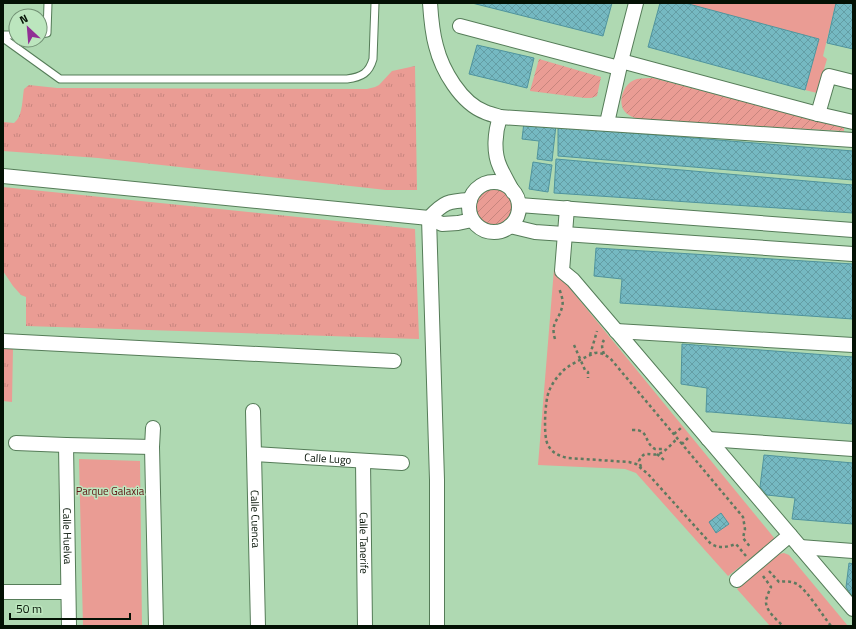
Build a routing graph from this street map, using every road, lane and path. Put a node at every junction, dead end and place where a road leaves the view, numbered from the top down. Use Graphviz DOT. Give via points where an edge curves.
graph roads {
  1 [pos="375,3"];
  2 [pos="430,3"];
  3 [pos="636,3"];
  4 [pos="460,26"];
  5 [pos="3,36"];
  6 [pos="620,65"];
  7 [pos="853,82"];
  8 [pos="818,114"];
  9 [pos="500,117"];
  10 [pos="853,122"];
  11 [pos="607,124"];
  12 [pos="853,140"];
  13 [pos="3,176"];
  14 [pos="516,199"];
  15 [pos="470,200"];
  16 [pos="566,208"];
  17 [pos="429,218"];
  18 [pos="472,220"];
  19 [pos="510,226"];
  20 [pos="853,230"];
  21 [pos="565,234"];
  22 [pos="853,254"];
  23 [pos="611,326"];
  24 [pos="3,341"];
  25 [pos="574,345"];
  26 [pos="853,345"];
  27 [pos="590,356"];
  28 [pos="581,360"];
  29 [pos="394,361"];
  30 [pos="588,378"];
  31 [pos="253,411"];
  32 [pos="153,428"];
  33 [pos="632,430"];
  34 [pos="704,434"];
  35 [pos="678,438"];
  36 [pos="16,443"];
  37 [pos="682,444"];
  38 [pos="66,445"];
  39 [pos="152,447"];
  40 [pos="667,449"];
  41 [pos="853,449"];
  42 [pos="254,454"];
  43 [pos="657,454"];
  44 [pos="664,460"];
  45 [pos="363,461"];
  46 [pos="402,463"];
  47 [pos="641,468"];
  48 [pos="790,535"];
  49 [pos="800,547"];
  50 [pos="853,551"];
  51 [pos="757,563"];
  52 [pos="736,580"];
  53 [pos="3,592"];
  54 [pos="68,592"];
  55 [pos="853,609"];
  56 [pos="70,626"];
  57 [pos="156,626"];
  58 [pos="258,626"];
  59 [pos="365,626"];
  60 [pos="437,626"];
  61 [pos="783,626"];
  62 [pos="831,626"];
  1 -- 5 [label="lane" via="372,65 362,75 348,79 60,79"];
  2 -- 9 [label="street" via="436,47 457,88 469,102 484,112"];
  3 -- 6 [label="street"];
  4 -- 6 [label="street"];
  6 -- 8 [label="street"];
  6 -- 11 [label="street"];
  7 -- 8 [label="street" via="829,76"];
  8 -- 10 [label="street"];
  9 -- 11 [label="street"];
  9 -- 14 [label="street" via="496,155"];
  11 -- 12 [label="street"];
  13 -- 17 [label="street"];
  14 -- 15 [label="street" via="510,188 492,182 474,191"];
  14 -- 16 [label="street"];
  14 -- 19 [label="street" via="518,213"];
  15 -- 17 [label="street" via="453,201 439,207"];
  15 -- 18 [label="street"];
  16 -- 20 [label="street"];
  16 -- 21 [label="street"];
  17 -- 18 [label="street" via="442,224 458,224"];
  17 -- 60 [label="street" via="437,480"];
  18 -- 19 [label="street" via="485,230 494,232"];
  19 -- 21 [label="street" via="535,232"];
  21 -- 22 [label="street"];
  21 -- 23 [label="street" via="562,271 573,280"];
  23 -- 26 [label="street"];
  23 -- 27 [label="path" via="599,328"];
  23 -- 34 [label="street"];
  24 -- 29 [label="street"];
  25 -- 28 [label="path"];
  27 -- 28 [label="path"];
  27 -- 35 [label="path" via="599,352 610,358"];
  28 -- 30 [label="path" via="588,372"];
  28 -- 47 [label="path" via="562,371 549,389 545,434 548,446 559,456 629,462"];
  31 -- 42 [label="street, Calle Cuenca"];
  32 -- 39 [label="street"];
  33 -- 40 [label="path" via="642,431 655,449"];
  34 -- 37 [label="path"];
  34 -- 41 [label="street"];
  34 -- 48 [label="street"];
  35 -- 37 [label="path"];
  35 -- 40 [label="path"];
  36 -- 38 [label="street"];
  37 -- 51 [label="path" via="743,517 743,538"];
  38 -- 39 [label="street"];
  38 -- 54 [label="street, Calle Huelva"];
  39 -- 57 [label="street"];
  40 -- 43 [label="path"];
  42 -- 45 [label="street, Calle Lugo"];
  42 -- 58 [label="street, Calle Cuenca"];
  43 -- 44 [label="path"];
  43 -- 47 [label="path" via="642,456 639,461"];
  45 -- 46 [label="street, Calle Lugo"];
  45 -- 59 [label="street, Calle Tanerife"];
  47 -- 51 [label="path" via="711,544 721,548 736,544"];
  48 -- 49 [label="street"];
  48 -- 51 [label="street"];
  49 -- 50 [label="street"];
  49 -- 55 [label="street"];
  51 -- 52 [label="street"];
  51 -- 61 [label="path" via="771,587 766,598 769,611"];
  51 -- 62 [label="path" via="779,582 794,582 802,588"];
  53 -- 54 [label="street"];
  54 -- 56 [label="street, Calle Huelva"];
}
